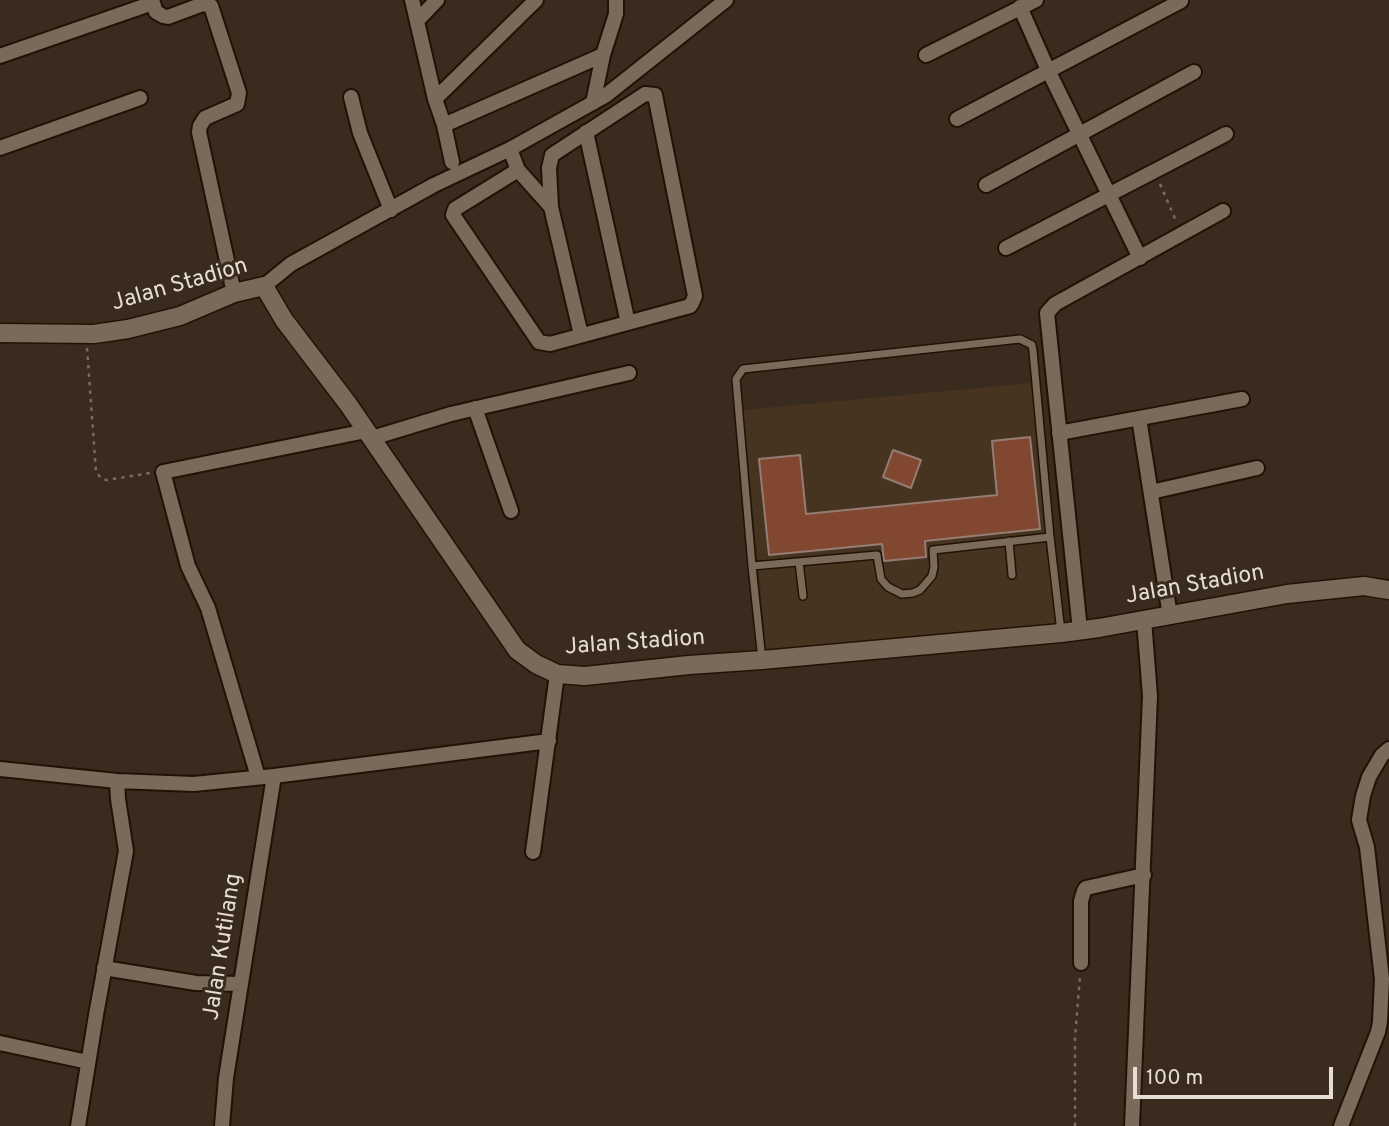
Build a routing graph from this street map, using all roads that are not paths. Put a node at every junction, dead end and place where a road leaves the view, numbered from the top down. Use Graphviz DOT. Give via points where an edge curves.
graph roads {
  1 [pos="412,0"];
  2 [pos="437,0"];
  3 [pos="536,0"];
  4 [pos="615,0"];
  5 [pos="726,0"];
  6 [pos="1036,0"];
  7 [pos="1181,1"];
  8 [pos="153,2"];
  9 [pos="1022,4"];
  10 [pos="417,21"];
  11 [pos="603,55"];
  12 [pos="926,55"];
  13 [pos="0,56"];
  14 [pos="1048,70"];
  15 [pos="1194,72"];
  16 [pos="351,97"];
  17 [pos="140,99"];
  18 [pos="435,99"];
  19 [pos="593,103"];
  20 [pos="957,119"];
  21 [pos="444,125"];
  22 [pos="586,132"];
  23 [pos="1079,134"];
  24 [pos="1226,134"];
  25 [pos="0,148"];
  26 [pos="510,149"];
  27 [pos="452,162"];
  28 [pos="518,170"];
  29 [pos="986,185"];
  30 [pos="1109,195"];
  31 [pos="551,206"];
  32 [pos="391,210"];
  33 [pos="1223,211"];
  34 [pos="1006,248"];
  35 [pos="1140,258"];
  36 [pos="264,286"];
  37 [pos="234,293"];
  38 [pos="628,323"];
  39 [pos="0,333"];
  40 [pos="581,335"];
  41 [pos="629,373"];
  42 [pos="1241,399"];
  43 [pos="475,408"];
  44 [pos="1139,418"];
  45 [pos="1059,433"];
  46 [pos="369,435"];
  47 [pos="1257,468"];
  48 [pos="1151,492"];
  49 [pos="511,511"];
  50 [pos="1050,537"];
  51 [pos="1009,541"];
  52 [pos="799,562"];
  53 [pos="752,566"];
  54 [pos="1012,575"];
  55 [pos="1389,590"];
  56 [pos="803,596"];
  57 [pos="1170,616"];
  58 [pos="1144,620"];
  59 [pos="1080,630"];
  60 [pos="1061,633"];
  61 [pos="762,660"];
  62 [pos="557,674"];
  63 [pos="549,741"];
  64 [pos="1389,749"];
  65 [pos="0,769"];
  66 [pos="274,776"];
  67 [pos="258,777"];
  68 [pos="117,781"];
  69 [pos="533,852"];
  70 [pos="1144,875"];
  71 [pos="1081,963"];
  72 [pos="104,968"];
  73 [pos="241,984"];
  74 [pos="0,1042"];
  75 [pos="88,1062"];
  76 [pos="78,1126"];
  77 [pos="222,1126"];
  78 [pos="1132,1126"];
  79 [pos="1341,1126"];
  1 -- 10 [label="street"];
  2 -- 10 [label="street"];
  3 -- 18 [label="street"];
  4 -- 11 [label="street" via="615,19"];
  5 -- 19 [label="street"];
  6 -- 9 [label="street"];
  7 -- 14 [label="street"];
  8 -- 13 [label="street"];
  8 -- 37 [label="street" via="159,15 168,17 203,4 211,6 239,93 237,104 205,118 199,132"];
  9 -- 12 [label="street"];
  9 -- 14 [label="street"];
  10 -- 18 [label="street"];
  11 -- 19 [label="street"];
  11 -- 21 [label="street"];
  14 -- 20 [label="street"];
  14 -- 23 [label="street"];
  15 -- 23 [label="street"];
  16 -- 32 [label="street" via="360,133"];
  17 -- 25 [label="street"];
  18 -- 21 [label="street"];
  19 -- 26 [label="street"];
  21 -- 27 [label="street"];
  22 -- 31 [label="street" via="551,158"];
  22 -- 38 [label="street"];
  22 -- 38 [label="street" via="645,94 658,99 695,296 690,306"];
  23 -- 29 [label="street"];
  23 -- 30 [label="street"];
  24 -- 30 [label="street"];
  26 -- 28 [label="street"];
  26 -- 32 [label="street"];
  28 -- 31 [label="street"];
  28 -- 40 [label="street" via="455,209 454,218 539,341 551,344"];
  30 -- 34 [label="street"];
  30 -- 35 [label="street"];
  31 -- 40 [label="street"];
  32 -- 36 [label="street" via="291,264"];
  33 -- 35 [label="street"];
  35 -- 45 [label="street" via="1055,304 1047,313"];
  36 -- 37 [label="street, Jalan Stadion"];
  36 -- 46 [label="street, Jalan Stadion"];
  37 -- 39 [label="street, Jalan Stadion" via="180,316 128,329 86,334"];
  38 -- 40 [label="street"];
  41 -- 43 [label="street"];
  42 -- 44 [label="street"];
  43 -- 46 [label="street"];
  43 -- 49 [label="street"];
  44 -- 45 [label="street"];
  44 -- 48 [label="street"];
  45 -- 59 [label="street"];
  46 -- 62 [label="street, Jalan Stadion" via="517,650"];
  46 -- 67 [label="street" via="163,471 188,566 208,608"];
  47 -- 48 [label="street"];
  48 -- 57 [label="street"];
  50 -- 51 [label="lane"];
  50 -- 53 [label="lane" via="1033,351 1032,345 1020,338 743,369 736,379"];
  50 -- 60 [label="lane"];
  51 -- 52 [label="lane" via="933,550 932,576 913,593 902,594 888,587 881,579 877,555"];
  51 -- 54 [label="lane"];
  52 -- 53 [label="lane"];
  52 -- 56 [label="lane"];
  53 -- 61 [label="lane"];
  55 -- 57 [label="street, Jalan Stadion" via="1364,586 1287,594"];
  57 -- 58 [label="street, Jalan Stadion"];
  58 -- 59 [label="street, Jalan Stadion"];
  58 -- 70 [label="street" via="1150,696"];
  59 -- 60 [label="street, Jalan Stadion"];
  60 -- 61 [label="street, Jalan Stadion"];
  61 -- 62 [label="street, Jalan Stadion" via="585,676"];
  62 -- 63 [label="street"];
  63 -- 66 [label="street"];
  63 -- 69 [label="street"];
  64 -- 79 [label="street" via="1369,777 1359,820 1367,847 1381,967 1380,1022"];
  65 -- 68 [label="street"];
  66 -- 67 [label="street"];
  66 -- 73 [label="street, Jalan Kutilang"];
  67 -- 68 [label="street" via="194,784"];
  68 -- 72 [label="street" via="127,851"];
  70 -- 71 [label="street" via="1084,891"];
  70 -- 78 [label="street"];
  72 -- 73 [label="street" via="196,983"];
  72 -- 75 [label="street"];
  73 -- 77 [label="street, Jalan Kutilang"];
  74 -- 75 [label="street"];
  75 -- 76 [label="street"];
}
